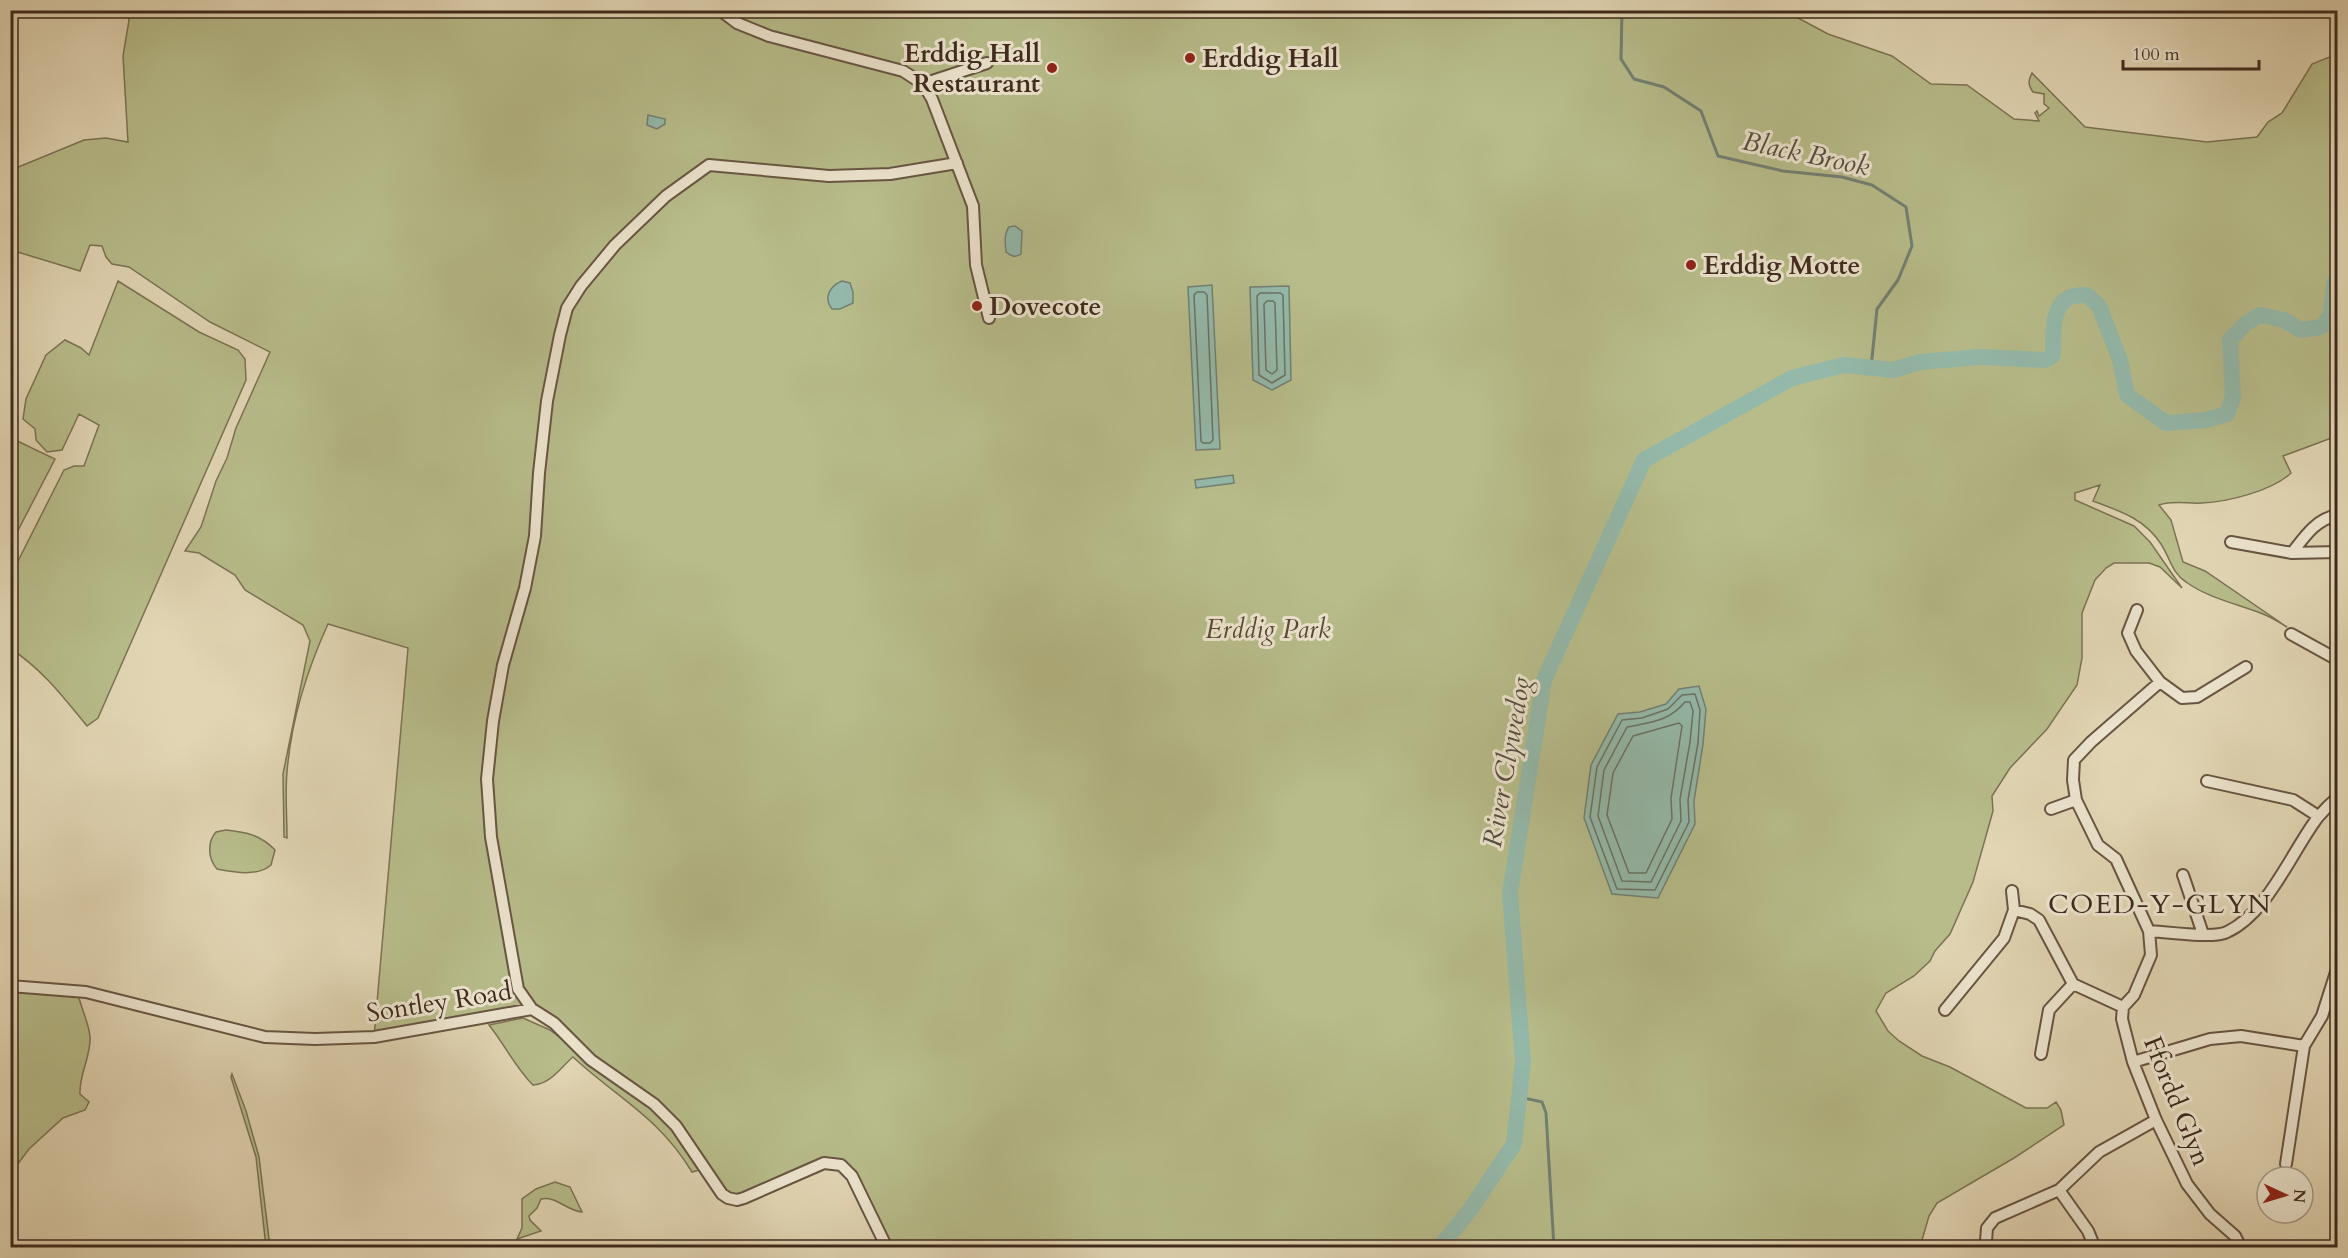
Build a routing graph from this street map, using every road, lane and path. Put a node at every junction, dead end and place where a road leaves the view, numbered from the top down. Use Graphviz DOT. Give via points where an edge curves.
graph roads {
  1 [pos="720,10"];
  2 [pos="987,63"];
  3 [pos="923,84"];
  4 [pos="957,163"];
  5 [pos="989,318"];
  6 [pos="2337,515"];
  7 [pos="2231,542"];
  8 [pos="2337,552"];
  9 [pos="2292,553"];
  10 [pos="2137,610"];
  11 [pos="2291,634"];
  12 [pos="2324,652"];
  13 [pos="2337,660"];
  14 [pos="2319,663"];
  15 [pos="2246,667"];
  16 [pos="2160,682"];
  17 [pos="2207,781"];
  18 [pos="2337,797"];
  19 [pos="2076,800"];
  20 [pos="2051,809"];
  21 [pos="2318,816"];
  22 [pos="2182,875"];
  23 [pos="2012,891"];
  24 [pos="2014,910"];
  25 [pos="2149,931"];
  26 [pos="2203,934"];
  27 [pos="2337,966"];
  28 [pos="2073,984"];
  29 [pos="10,986"];
  30 [pos="2335,986"];
  31 [pos="2123,1007"];
  32 [pos="532,1009"];
  33 [pos="1945,1010"];
  34 [pos="2304,1046"];
  35 [pos="2041,1054"];
  36 [pos="2133,1062"];
  37 [pos="2156,1120"];
  38 [pos="2286,1164"];
  39 [pos="2059,1190"];
  40 [pos="887,1248"];
  41 [pos="1989,1248"];
  42 [pos="2095,1248"];
  43 [pos="2241,1248"];
  1 -- 3 [label="street" via="737,23 769,36 903,72"];
  2 -- 3 [label="street"];
  3 -- 4 [label="street"];
  4 -- 5 [label="street" via="973,206 976,265"];
  4 -- 32 [label="street" via="890,174 829,176 709,165 666,196 615,245 567,308 547,401 536,536 503,665 487,779 491,837 518,989"];
  6 -- 9 [label="street" via="2324,518 2307,532"];
  7 -- 9 [label="street"];
  8 -- 9 [label="street"];
  10 -- 16 [label="street" via="2128,633 2136,651"];
  11 -- 12 [label="street"];
  12 -- 13 [label="street"];
  12 -- 14 [label="street"];
  15 -- 16 [label="street" via="2197,697 2182,698"];
  16 -- 19 [label="street" via="2074,760"];
  17 -- 21 [label="street" via="2223,778 2293,800"];
  18 -- 21 [label="street"];
  19 -- 20 [label="street"];
  19 -- 25 [label="street" via="2098,845 2116,859"];
  21 -- 26 [label="street" via="2253,913 2226,933"];
  22 -- 26 [label="street"];
  23 -- 24 [label="street"];
  24 -- 28 [label="street" via="2039,920"];
  24 -- 33 [label="street" via="2004,938"];
  25 -- 26 [label="street"];
  25 -- 31 [label="street" via="2151,955 2134,995"];
  27 -- 30 [label="street"];
  28 -- 31 [label="street"];
  28 -- 35 [label="street" via="2049,1010"];
  29 -- 32 [label="street, Sontley Road" via="86,992 265,1037 374,1037"];
  30 -- 34 [label="street"];
  31 -- 36 [label="street, Ffordd Glyn" via="2122,1019"];
  32 -- 40 [label="street, Sontley Road" via="554,1023 591,1060 654,1104 676,1126 717,1188 728,1198 744,1198 824,1163 841,1166 852,1176"];
  34 -- 36 [label="street" via="2241,1036 2210,1040"];
  34 -- 38 [label="street" via="2282,1147"];
  36 -- 37 [label="street, Ffordd Glyn"];
  37 -- 39 [label="street" via="2099,1152"];
  37 -- 43 [label="street, Ffordd Glyn" via="2187,1184 2210,1214 2235,1236"];
  39 -- 41 [label="street" via="1995,1218 1987,1228"];
  39 -- 42 [label="street" via="2088,1231"];
}
